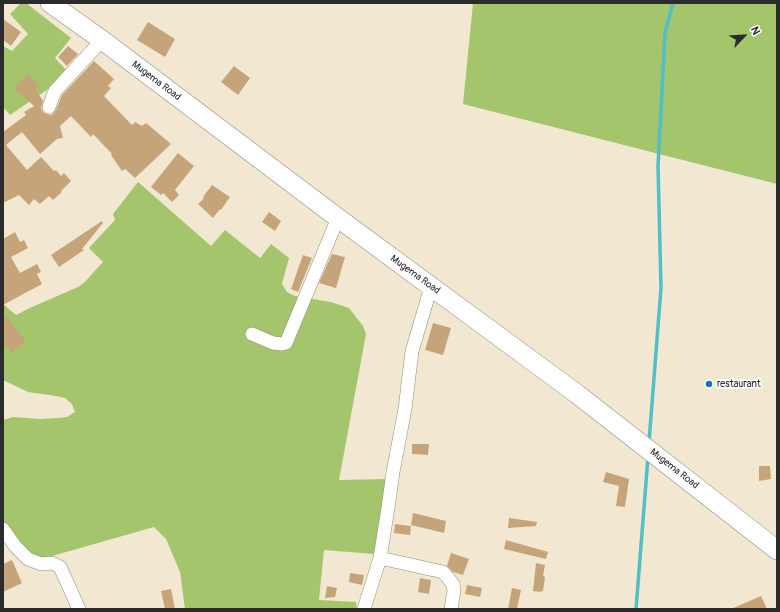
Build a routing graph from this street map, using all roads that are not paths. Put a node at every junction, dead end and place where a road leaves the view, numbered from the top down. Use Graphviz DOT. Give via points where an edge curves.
graph roads {
  1 [pos="58,5"];
  2 [pos="102,40"];
  3 [pos="49,107"];
  4 [pos="338,218"];
  5 [pos="431,287"];
  6 [pos="252,334"];
  7 [pos="3,529"];
  8 [pos="777,550"];
  9 [pos="380,558"];
  10 [pos="79,609"];
  11 [pos="364,609"];
  12 [pos="451,609"];
  1 -- 2 [label="street, Mugema Road"];
  2 -- 3 [label="street" via="56,91"];
  2 -- 4 [label="street, Mugema Road"];
  4 -- 5 [label="street, Mugema Road"];
  4 -- 6 [label="street" via="286,343 273,343"];
  5 -- 8 [label="street, Mugema Road" via="578,394"];
  5 -- 9 [label="street" via="412,351"];
  7 -- 10 [label="street" via="28,559 60,567"];
  9 -- 11 [label="street"];
  9 -- 12 [label="street" via="443,572 453,584"];
}
